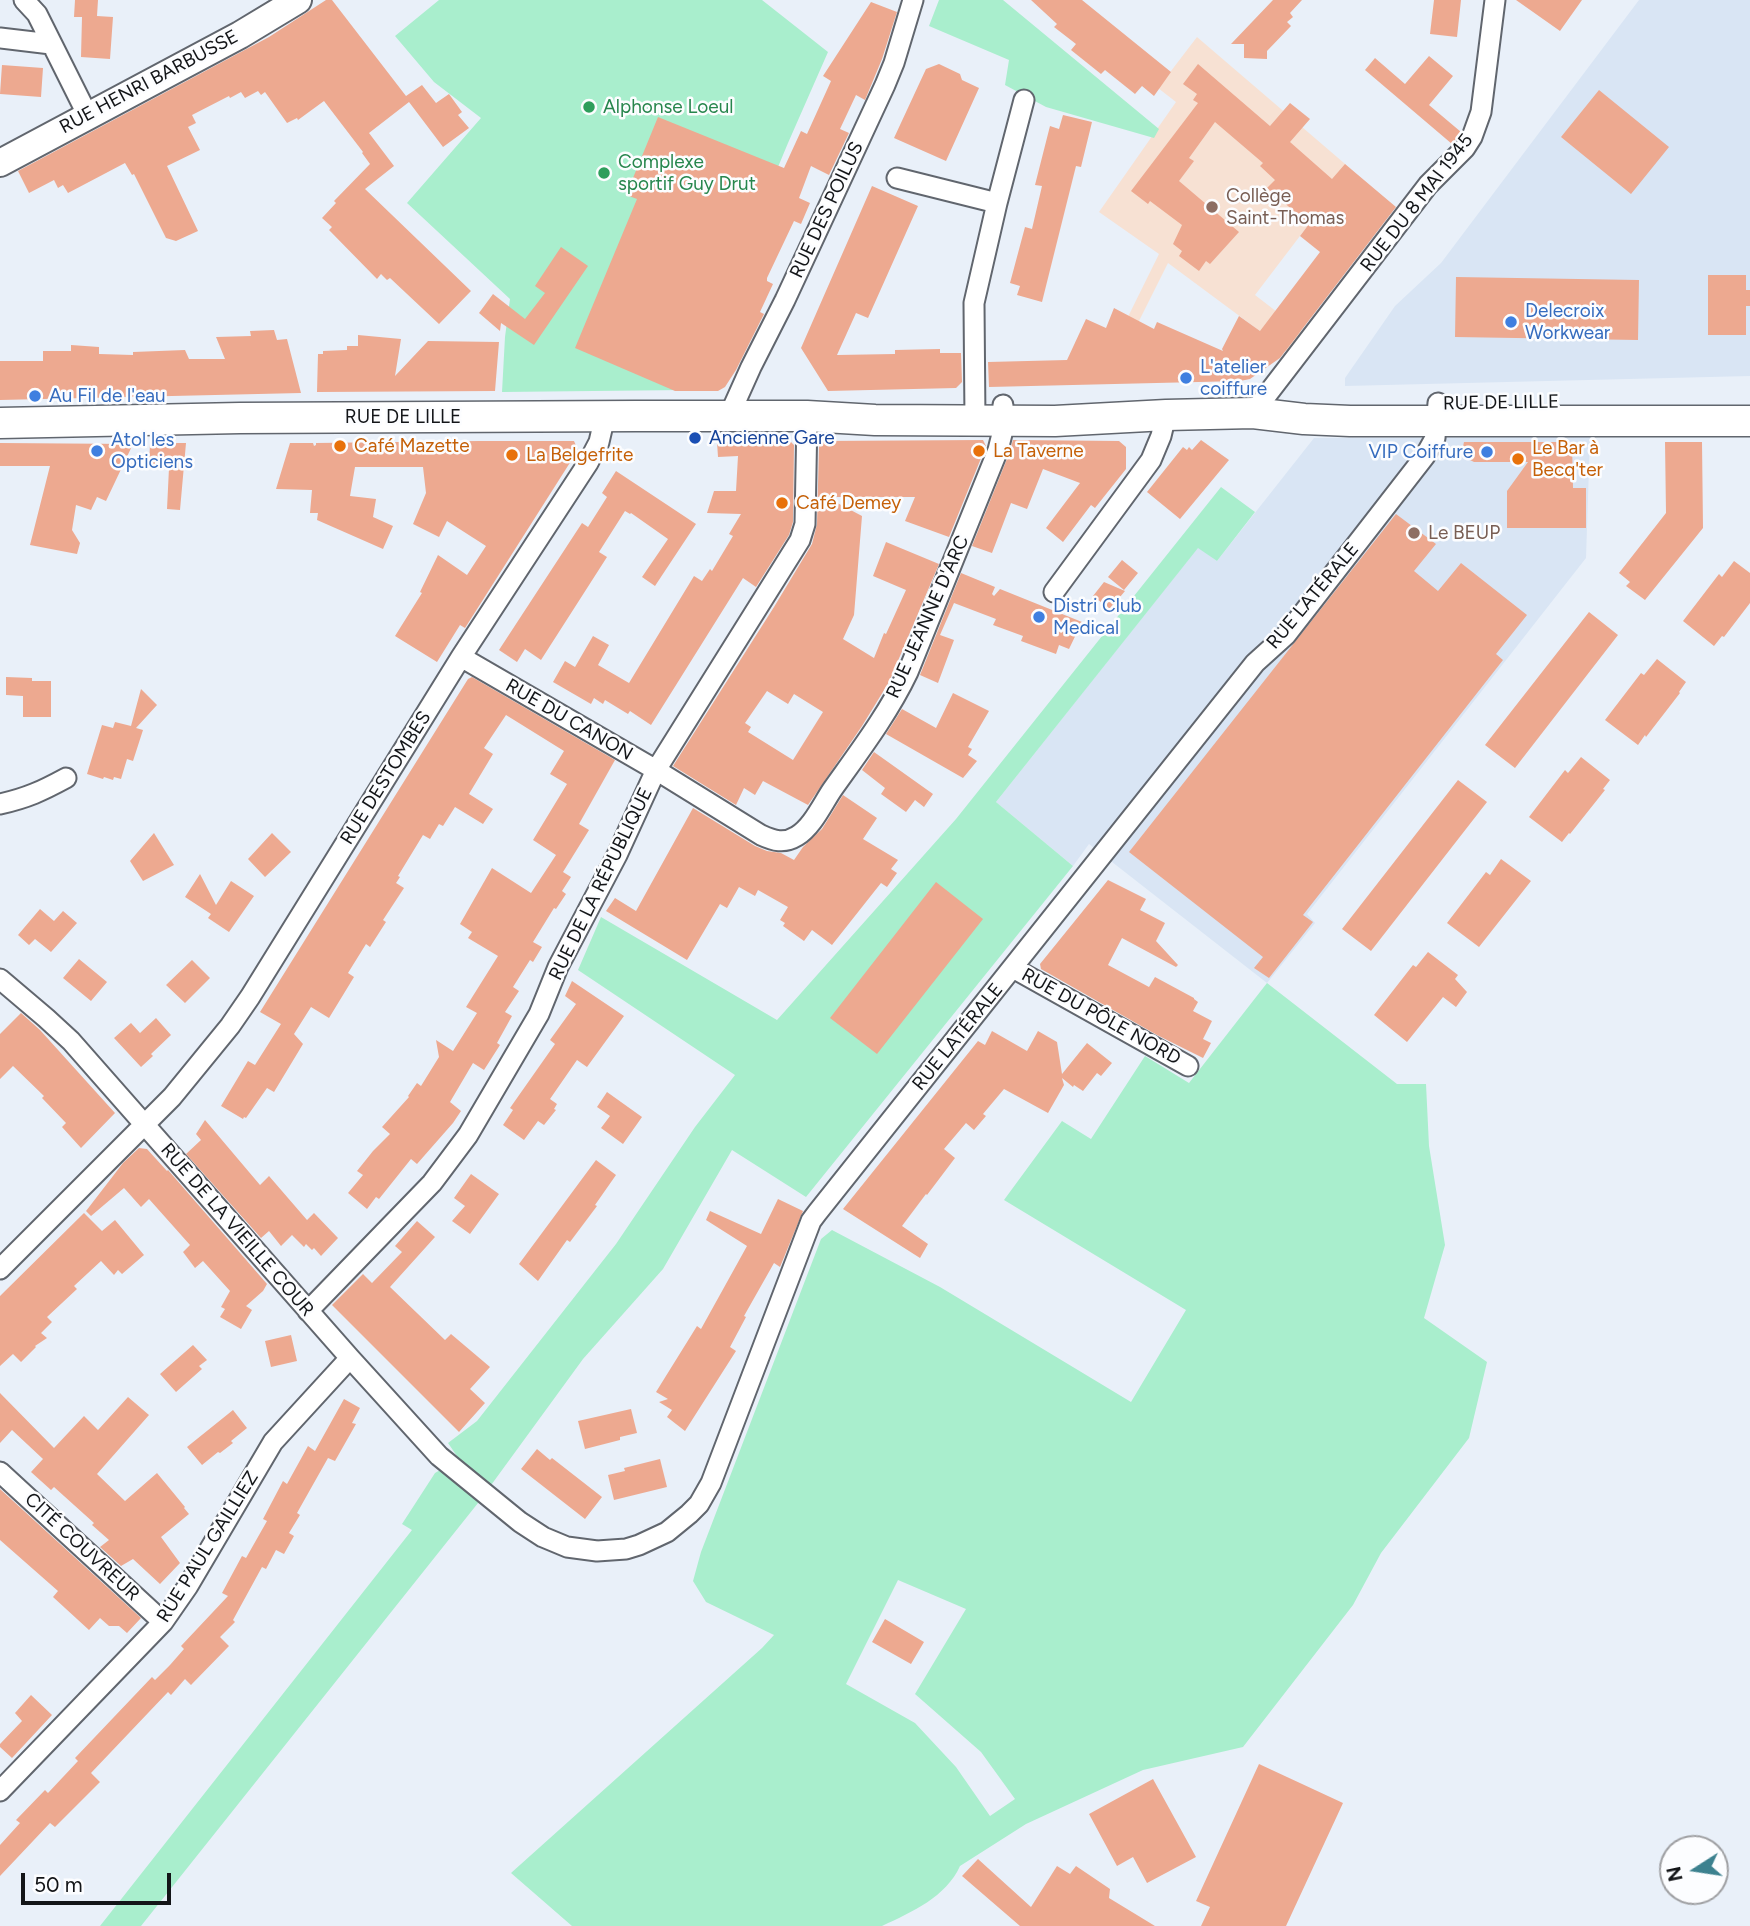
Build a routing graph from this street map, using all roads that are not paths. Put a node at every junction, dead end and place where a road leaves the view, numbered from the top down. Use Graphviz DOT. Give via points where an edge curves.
graph roads {
  1 [pos="24,0"];
  2 [pos="298,0"];
  3 [pos="913,0"];
  4 [pos="1495,0"];
  5 [pos="0,38"];
  6 [pos="51,44"];
  7 [pos="1024,100"];
  8 [pos="88,116"];
  9 [pos="0,163"];
  10 [pos="897,178"];
  11 [pos="997,203"];
  12 [pos="1750,402"];
  13 [pos="1437,412"];
  14 [pos="989,413"];
  15 [pos="1253,413"];
  16 [pos="1166,415"];
  17 [pos="605,416"];
  18 [pos="729,416"];
  19 [pos="807,416"];
  20 [pos="1750,421"];
  21 [pos="0,423"];
  22 [pos="1054,592"];
  23 [pos="461,657"];
  24 [pos="656,770"];
  25 [pos="66,778"];
  26 [pos="0,804"];
  27 [pos="787,841"];
  28 [pos="1013,968"];
  29 [pos="0,979"];
  30 [pos="1188,1066"];
  31 [pos="145,1125"];
  32 [pos="0,1269"];
  33 [pos="308,1311"];
  34 [pos="349,1357"];
  35 [pos="0,1472"];
  36 [pos="472,1482"];
  37 [pos="163,1622"];
  38 [pos="0,1791"];
  1 -- 6 [label="street" via="37,14"];
  2 -- 8 [label="street, RUE HENRI BARBUSSE"];
  3 -- 18 [label="street, RUE DES POILUS" via="885,85"];
  4 -- 15 [label="street, RUE DU 8 MAI 1945" via="1481,112 1472,137 1428,185"];
  5 -- 6 [label="street"];
  6 -- 8 [label="street"];
  7 -- 11 [label="street, RUE JEANNE D'ARC"];
  8 -- 9 [label="street, RUE HENRI BARBUSSE"];
  10 -- 11 [label="street"];
  11 -- 14 [label="street, RUE JEANNE D'ARC" via="974,303"];
  12 -- 13 [label="main road, RUE DE LILLE"];
  13 -- 15 [label="main road, RUE DE LILLE" via="1294,406"];
  13 -- 20 [label="main road, RUE DE LILLE"];
  13 -- 28 [label="street, RUE LATÉRALE" via="1431,447 1286,635 1255,663"];
  14 -- 16 [label="main road, RUE DE LILLE" via="1085,420"];
  14 -- 19 [label="main road, RUE DE LILLE" via="874,420"];
  14 -- 27 [label="street, RUE JEANNE D'ARC" via="1000,442 903,682 809,824"];
  15 -- 16 [label="main road, RUE DE LILLE"];
  16 -- 22 [label="street" via="1150,460"];
  17 -- 18 [label="main road, RUE DE LILLE"];
  17 -- 21 [label="main road, RUE DE LILLE"];
  17 -- 23 [label="street, RUE DESTOMBES" via="588,463"];
  18 -- 19 [label="main road, RUE DE LILLE"];
  19 -- 24 [label="street, RUE DE LA RÉPUBLIQUE" via="803,533"];
  23 -- 24 [label="street, RUE DU CANON"];
  23 -- 31 [label="street, RUE DESTOMBES" via="242,1009"];
  24 -- 27 [label="street, RUE DU CANON" via="761,835"];
  24 -- 33 [label="street, RUE DE LA RÉPUBLIQUE" via="558,967 540,1014 468,1135 432,1183"];
  25 -- 26 [label="street" via="31,796"];
  28 -- 30 [label="street, RUE DU PÔLE NORD"];
  28 -- 36 [label="street, RUE LATÉRALE" via="811,1221 711,1483 689,1514 667,1532 639,1545 582,1550 533,1531"];
  29 -- 31 [label="street, RUE DE LA VIEILLE COUR" via="71,1041"];
  31 -- 32 [label="street, RUE DESTOMBES"];
  31 -- 33 [label="street, RUE DE LA VIEILLE COUR"];
  33 -- 34 [label="street, RUE DE LA VIEILLE COUR"];
  34 -- 36 [label="street, RUE DE LA VIEILLE COUR" via="439,1456"];
  34 -- 37 [label="street, RUE PAUL GAILLIEZ" via="273,1442"];
  35 -- 37 [label="street, CITÉ COUVREUR"];
  37 -- 38 [label="street, RUE PAUL GAILLIEZ"];
}
